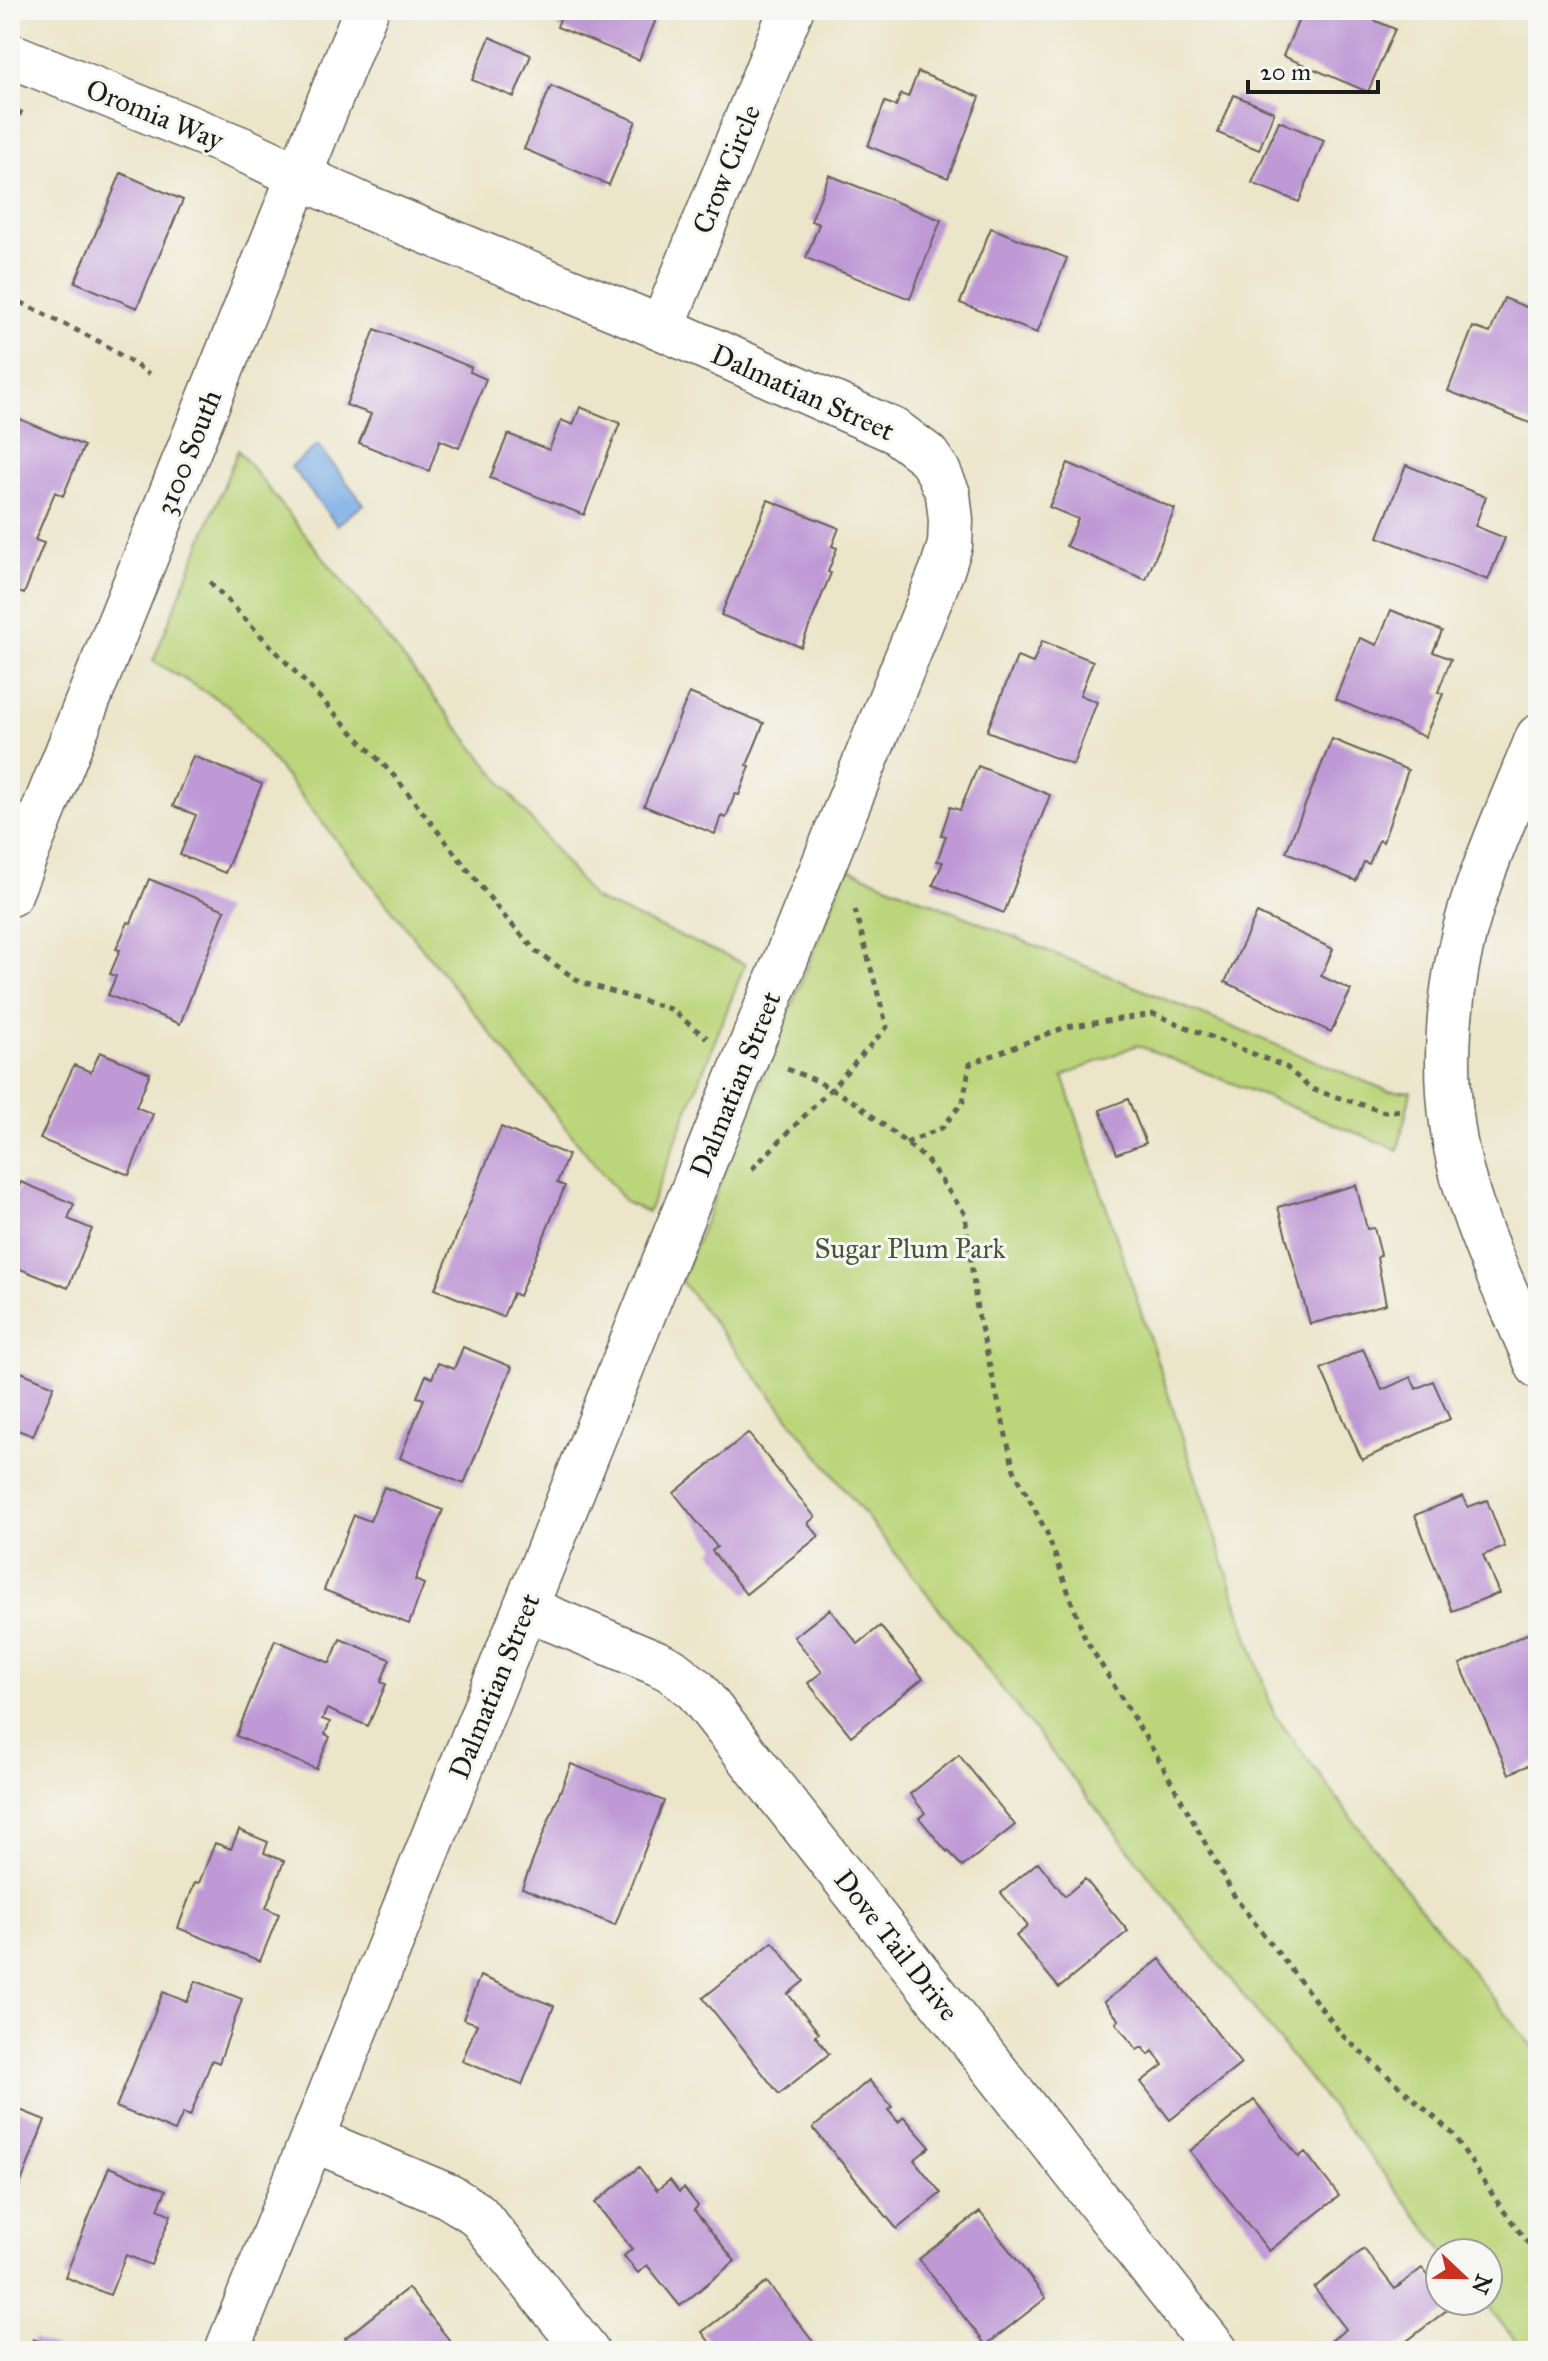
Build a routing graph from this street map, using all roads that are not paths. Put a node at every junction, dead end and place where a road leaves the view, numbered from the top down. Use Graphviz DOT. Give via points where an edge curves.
graph roads {
  1 [pos="366,10"];
  2 [pos="791,10"];
  3 [pos="10,55"];
  4 [pos="299,176"];
  5 [pos="662,328"];
  6 [pos="1538,737"];
  7 [pos="10,894"];
  8 [pos="1538,1366"];
  9 [pos="525,1608"];
  10 [pos="312,2139"];
  11 [pos="227,2351"];
  12 [pos="587,2351"];
  13 [pos="1216,2351"];
  1 -- 4 [label="street, 3100 South"];
  2 -- 5 [label="street, Crow Circle"];
  3 -- 4 [label="street, Oromia Way"];
  4 -- 5 [label="street, Dalmatian Street"];
  4 -- 7 [label="street, 3100 South"];
  5 -- 9 [label="street, Dalmatian Street" via="877,421 911,442 927,455 948,494 950,545"];
  6 -- 8 [label="street" via="1462,943 1448,1070 1466,1188"];
  9 -- 10 [label="street, Dalmatian Street"];
  9 -- 13 [label="street, Dove Tail Drive" via="657,1663 696,1690"];
  10 -- 11 [label="street, Dalmatian Street"];
  10 -- 12 [label="street" via="471,2209"];
}
